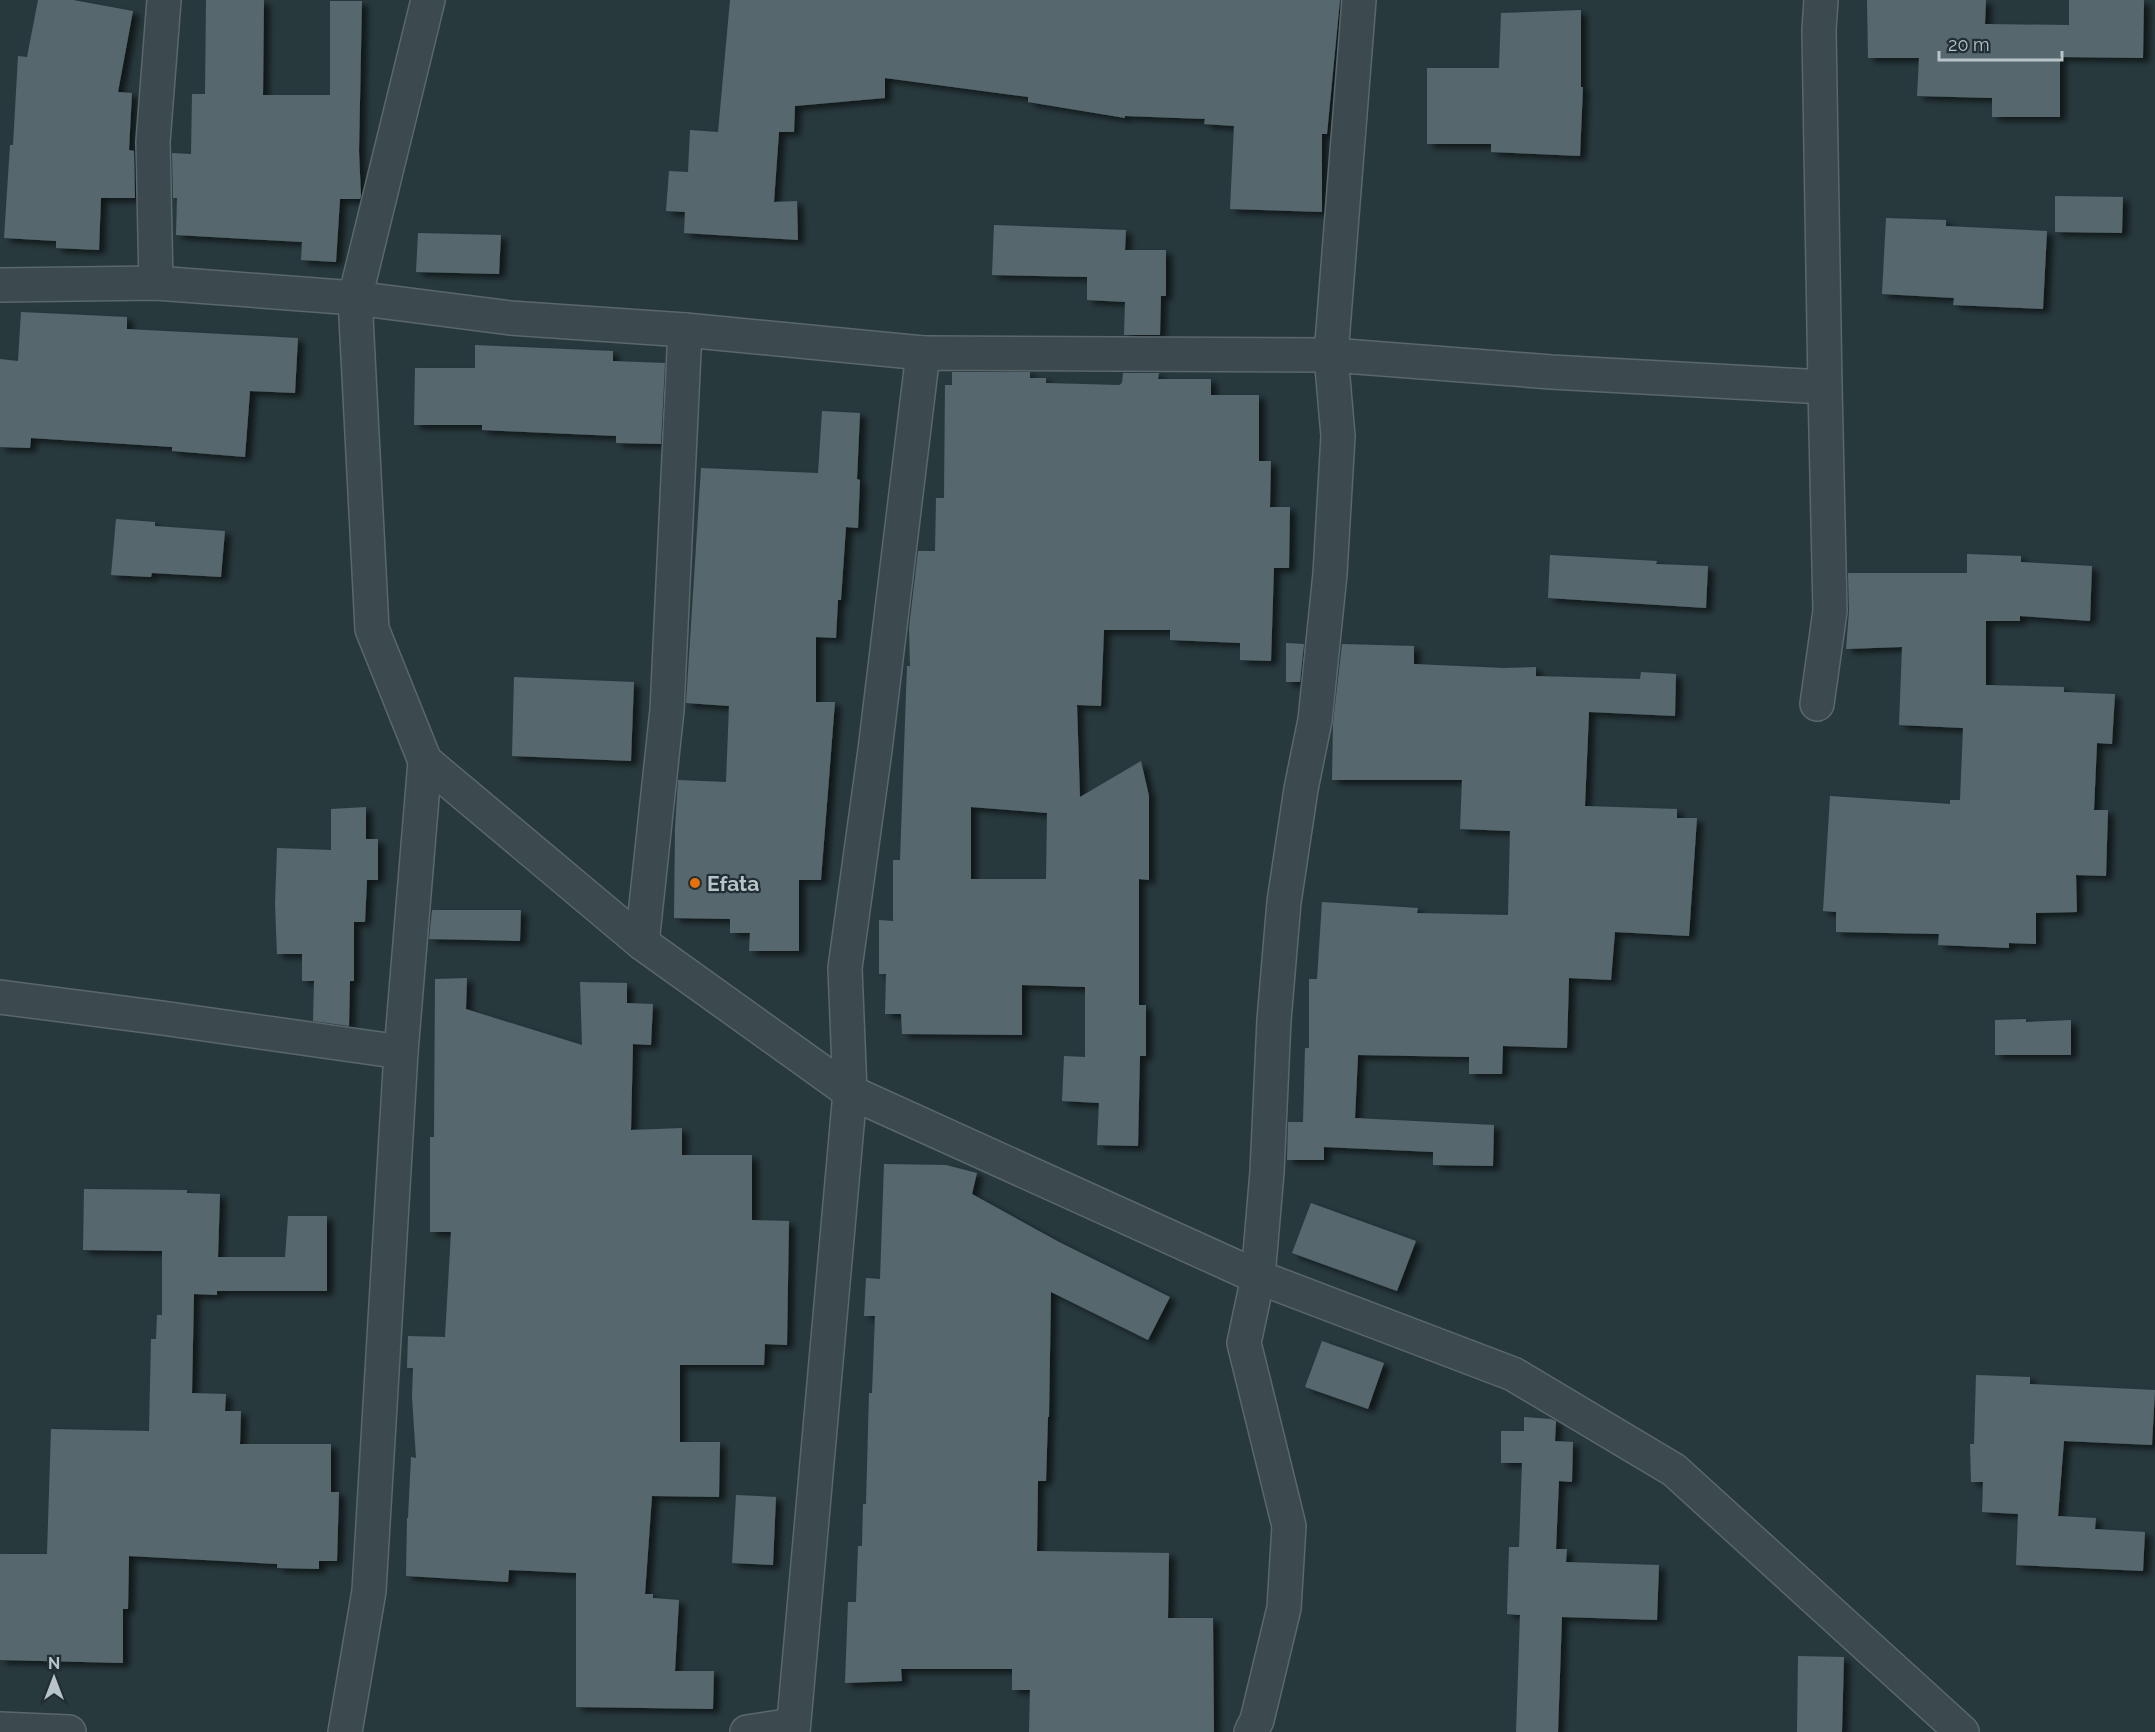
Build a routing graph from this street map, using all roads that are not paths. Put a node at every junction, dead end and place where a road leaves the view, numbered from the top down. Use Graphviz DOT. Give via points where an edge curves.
graph roads {
  1 [pos="164,0"];
  2 [pos="428,0"];
  3 [pos="1359,0"];
  4 [pos="1821,0"];
  5 [pos="156,283"];
  6 [pos="0,285"];
  7 [pos="355,298"];
  8 [pos="685,330"];
  9 [pos="923,353"];
  10 [pos="1331,355"];
  11 [pos="1825,387"];
  12 [pos="1817,704"];
  13 [pos="425,761"];
  14 [pos="642,943"];
  15 [pos="0,997"];
  16 [pos="401,1052"];
  17 [pos="850,1092"];
  18 [pos="1258,1277"];
  19 [pos="0,1729"];
  20 [pos="793,1729"];
  21 [pos="69,1732"];
  22 [pos="345,1732"];
  23 [pos="747,1732"];
  24 [pos="1251,1732"];
  25 [pos="1962,1732"];
  1 -- 5 [label="street" via="153,142"];
  2 -- 7 [label="street"];
  3 -- 10 [label="street"];
  4 -- 11 [label="street"];
  5 -- 6 [label="street"];
  5 -- 7 [label="street"];
  7 -- 8 [label="street" via="510,318"];
  7 -- 13 [label="street" via="372,629"];
  8 -- 9 [label="street"];
  8 -- 14 [label="street" via="667,710"];
  9 -- 10 [label="street"];
  9 -- 17 [label="street" via="845,968"];
  10 -- 11 [label="street"];
  10 -- 18 [label="street" via="1338,435 1330,574 1315,720 1300,789 1284,902"];
  11 -- 12 [label="street" via="1830,610"];
  13 -- 14 [label="street"];
  13 -- 16 [label="street"];
  14 -- 17 [label="street"];
  15 -- 16 [label="street"];
  16 -- 22 [label="street" via="369,1591"];
  17 -- 18 [label="street"];
  17 -- 20 [label="street"];
  18 -- 24 [label="street" via="1244,1343 1289,1526 1284,1608"];
  18 -- 25 [label="street" via="1513,1374 1674,1470"];
  19 -- 21 [label="street"];
  20 -- 23 [label="street"];
}
